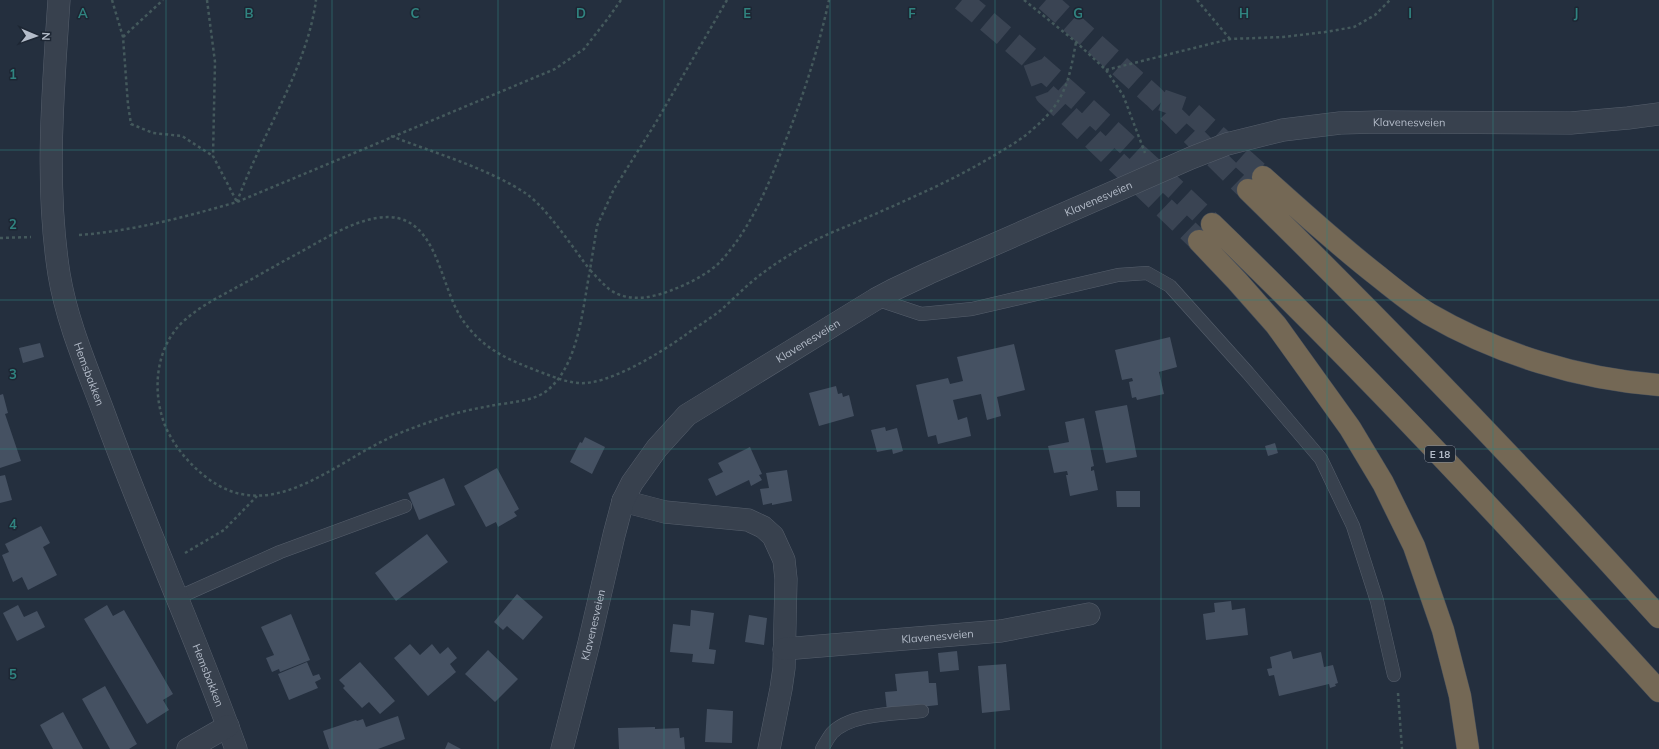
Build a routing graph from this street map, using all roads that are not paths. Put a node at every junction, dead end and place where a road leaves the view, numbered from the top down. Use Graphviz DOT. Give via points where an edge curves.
graph roads {
  1 [pos="59,0"];
  2 [pos="1659,114"];
  3 [pos="1212,224"];
  4 [pos="1199,241"];
  5 [pos="876,299"];
  6 [pos="1659,385"];
  7 [pos="623,501"];
  8 [pos="405,506"];
  9 [pos="177,598"];
  10 [pos="1089,614"];
  11 [pos="1659,617"];
  12 [pos="784,649"];
  13 [pos="1394,675"];
  14 [pos="1659,691"];
  15 [pos="922,711"];
  16 [pos="228,726"];
  17 [pos="188,749"];
  18 [pos="236,749"];
  19 [pos="562,749"];
  20 [pos="769,749"];
  21 [pos="822,749"];
  22 [pos="1468,749"];
  1 -- 9 [label="street, Hemsbakken" via="50,165 53,222 60,276 71,322 117,449"];
  2 -- 5 [label="street, Klavenesveien" via="1571,123 1340,123 1283,130 1246,139 1191,158 929,273"];
  3 -- 14 [label="highway, E 18" via="1298,307 1467,482"];
  4 -- 22 [label="highway" via="1276,325 1350,428 1383,483 1414,546 1443,630 1460,696"];
  5 -- 7 [label="street, Klavenesveien" via="687,415 657,448 632,483"];
  5 -- 13 [label="lane" via="921,314 972,309 1118,275 1147,273 1170,286 1321,459 1353,526 1377,601"];
  6 -- 11 [label="highway" via="1600,377 1553,366 1468,334 1428,313 1393,289 1256,184 1330,270 1510,456"];
  7 -- 12 [label="street" via="665,512 748,520 763,527 773,536 784,560 786,579"];
  7 -- 19 [label="street, Klavenesveien"];
  8 -- 9 [label="lane" via="280,552"];
  9 -- 16 [label="street, Hemsbakken"];
  10 -- 12 [label="street, Klavenesveien" via="1000,630"];
  12 -- 20 [label="street" via="781,690"];
  15 -- 21 [label="lane" via="860,718 848,722 832,733"];
  16 -- 17 [label="street"];
  16 -- 18 [label="street, Hemsbakken"];
}
